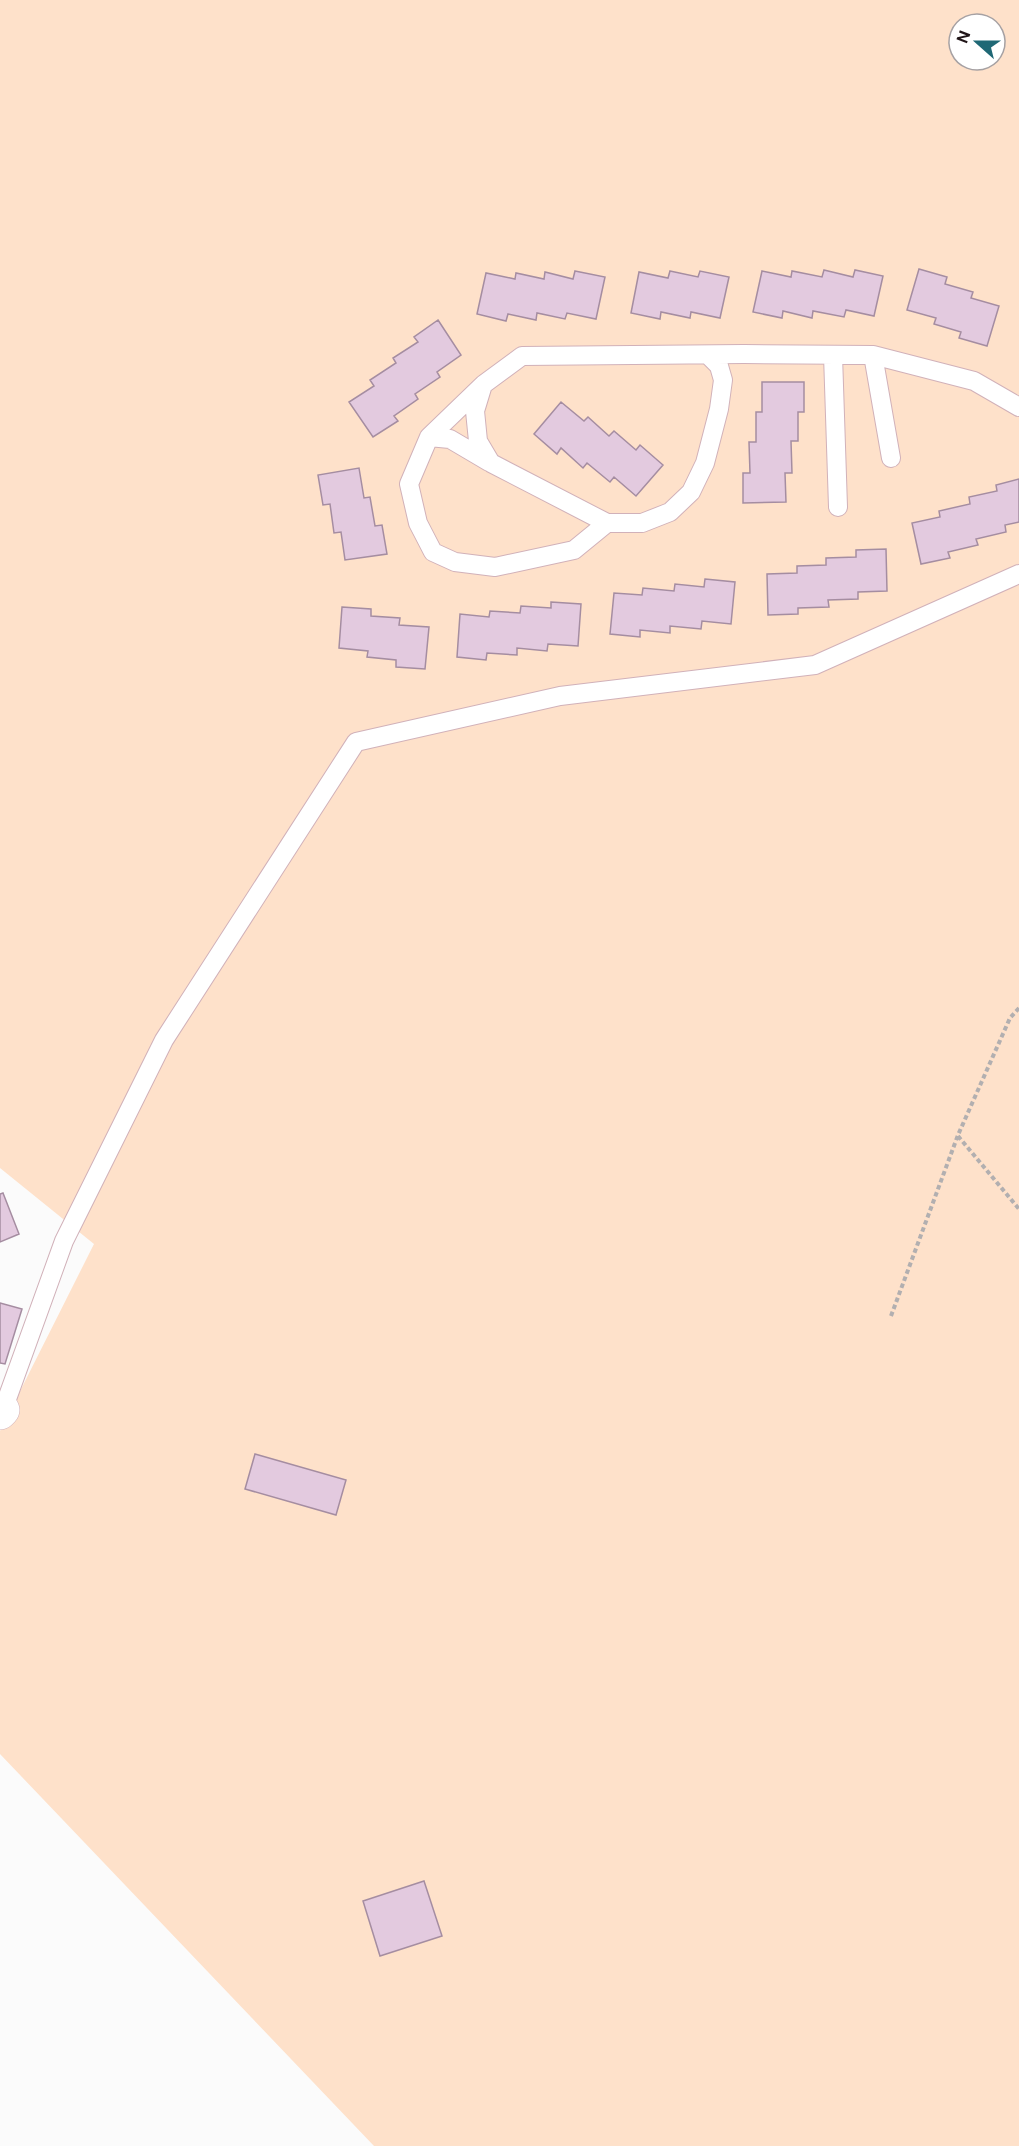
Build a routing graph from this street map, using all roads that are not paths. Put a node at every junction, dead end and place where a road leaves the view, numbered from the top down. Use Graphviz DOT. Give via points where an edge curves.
graph roads {
  1 [pos="708,355"];
  2 [pos="833,355"];
  3 [pos="873,355"];
  4 [pos="484,384"];
  5 [pos="1019,407"];
  6 [pos="429,437"];
  7 [pos="891,458"];
  8 [pos="491,463"];
  9 [pos="838,507"];
  10 [pos="608,523"];
  11 [pos="1019,574"];
  12 [pos="1,1411"];
  1 -- 2 [label="lane"];
  1 -- 4 [label="lane" via="522,356"];
  1 -- 10 [label="lane" via="719,366 723,381 705,463 691,492 670,512 642,523"];
  2 -- 3 [label="lane"];
  2 -- 9 [label="lane"];
  3 -- 5 [label="lane" via="974,381"];
  3 -- 7 [label="lane"];
  4 -- 6 [label="lane"];
  4 -- 8 [label="lane" via="475,411 478,441"];
  6 -- 8 [label="lane" via="450,439"];
  6 -- 10 [label="lane" via="409,484 418,523 433,552 455,562 495,567 574,550"];
  8 -- 10 [label="lane"];
  11 -- 12 [label="lane" via="815,665 560,696 356,742 164,1040 63,1241"];
}
